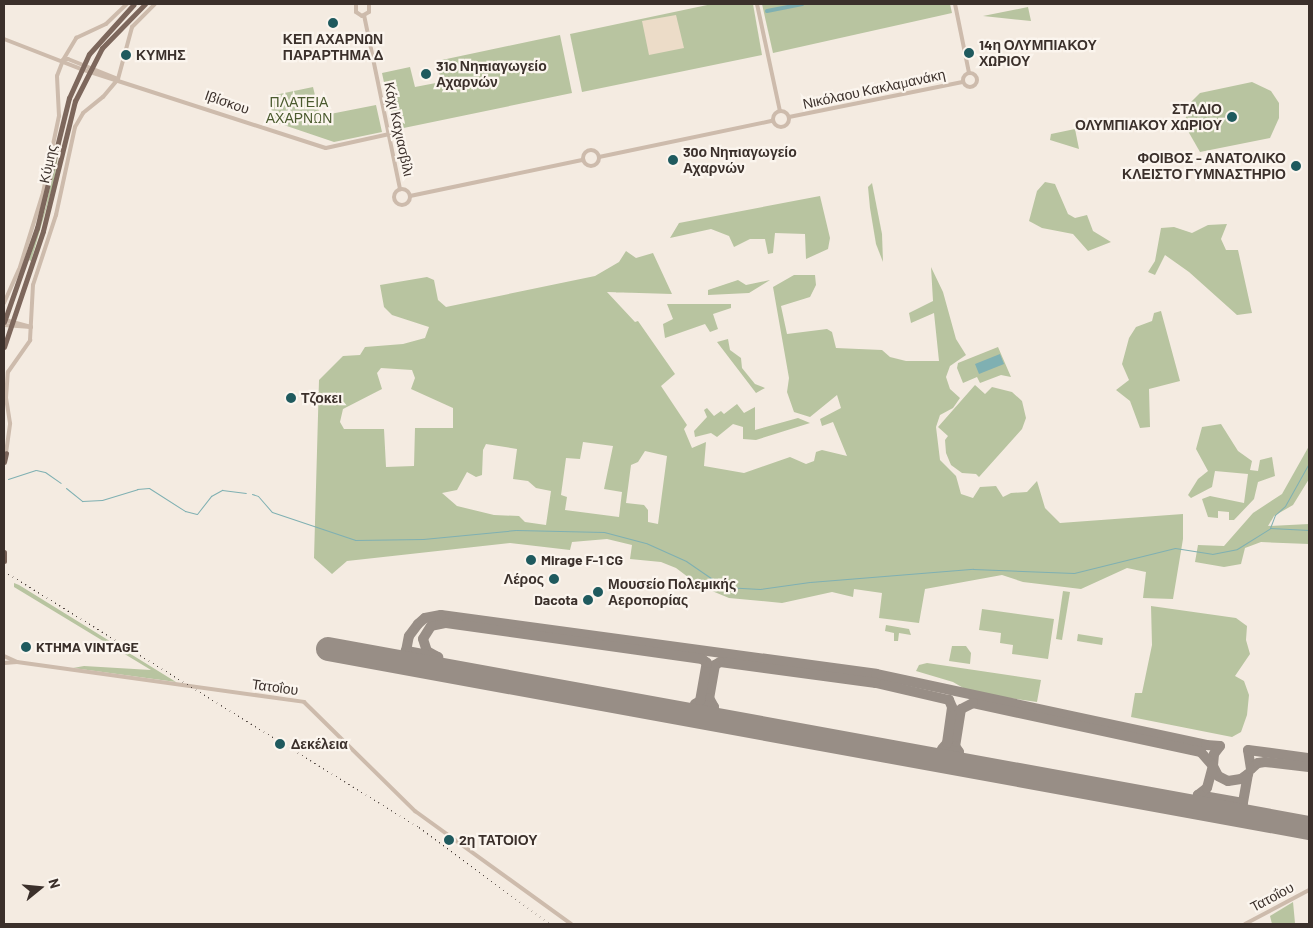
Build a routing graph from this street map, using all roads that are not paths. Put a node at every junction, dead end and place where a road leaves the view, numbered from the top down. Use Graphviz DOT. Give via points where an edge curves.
graph roads {
  1 [pos="127,4"];
  2 [pos="134,4"];
  3 [pos="144,4"];
  4 [pos="155,4"];
  5 [pos="356,4"];
  6 [pos="369,4"];
  7 [pos="757,4"];
  8 [pos="954,4"];
  9 [pos="364,15"];
  10 [pos="4,40"];
  11 [pos="63,60"];
  12 [pos="82,67"];
  13 [pos="88,69"];
  14 [pos="969,73"];
  15 [pos="118,79"];
  16 [pos="963,82"];
  17 [pos="780,111"];
  18 [pos="789,117"];
  19 [pos="772,121"];
  20 [pos="389,134"];
  21 [pos="599,157"];
  22 [pos="583,160"];
  23 [pos="400,189"];
  24 [pos="410,196"];
  25 [pos="4,303"];
  26 [pos="6,322"];
  27 [pos="31,327"];
  28 [pos="4,347"];
  29 [pos="6,454"];
  30 [pos="4,462"];
  31 [pos="4,552"];
  32 [pos="4,561"];
  33 [pos="4,656"];
  34 [pos="17,662"];
  35 [pos="4,664"];
  36 [pos="1309,890"];
  37 [pos="571,924"];
  38 [pos="1246,924"];
  1 -- 11 [label="street" via="106,24 76,38"];
  2 -- 12 [label="main road, Κύμης" via="103,35"];
  3 -- 13 [label="main road, Κύμης" via="118,28"];
  4 -- 15 [label="street" via="130,31"];
  5 -- 9 [label="street" via="356,12"];
  6 -- 9 [label="street" via="369,12"];
  7 -- 17 [label="street"];
  8 -- 14 [label="street"];
  9 -- 20 [label="street, Κάχι Καχιασβίλι"];
  10 -- 11 [label="street, Ιβίσκου"];
  11 -- 12 [label="street, Ιβίσκου"];
  11 -- 25 [label="street" via="57,76 59,116 43,193 19,270"];
  12 -- 13 [label="street, Ιβίσκου"];
  12 -- 26 [label="main road, Κύμης" via="62,117 37,228"];
  13 -- 15 [label="street, Ιβίσκου"];
  13 -- 26 [label="main road, Κύμης" via="68,119 43,231"];
  14 -- 16 [label="street"];
  14 -- 16 [label="street, Νικόλαου Κακλαμανάκη" via="976,76 975,85 968,87"];
  15 -- 20 [label="street, Ιβίσκου" via="329,147"];
  15 -- 27 [label="street" via="84,113 75,127 56,215 33,285"];
  16 -- 18 [label="street, Νικόλαου Κακλαμανάκη"];
  17 -- 18 [label="street"];
  17 -- 19 [label="street" via="774,114"];
  18 -- 19 [label="street, Νικόλαου Κακλαμανάκη" via="782,127"];
  19 -- 21 [label="street"];
  20 -- 23 [label="street, Κάχι Καχιασβίλι"];
  21 -- 22 [label="street" via="590,150"];
  21 -- 22 [label="street" via="593,167"];
  22 -- 24 [label="street"];
  23 -- 24 [label="street"];
  23 -- 24 [label="street, Κάχι Καχιασβίλι" via="394,196 397,204 406,204"];
  26 -- 27 [label="street"];
  26 -- 28 [label="main road, Κύμης"];
  27 -- 29 [label="street" via="28,344 8,372 6,398 10,423"];
  29 -- 30 [label="main road"];
  31 -- 32 [label="main road"];
  33 -- 34 [label="street, Τατοΐου"];
  34 -- 35 [label="street, Τατοΐου"];
  34 -- 37 [label="street, Τατοΐου" via="294,699 307,704 415,811"];
  36 -- 38 [label="street, Τατοΐου"];
}
